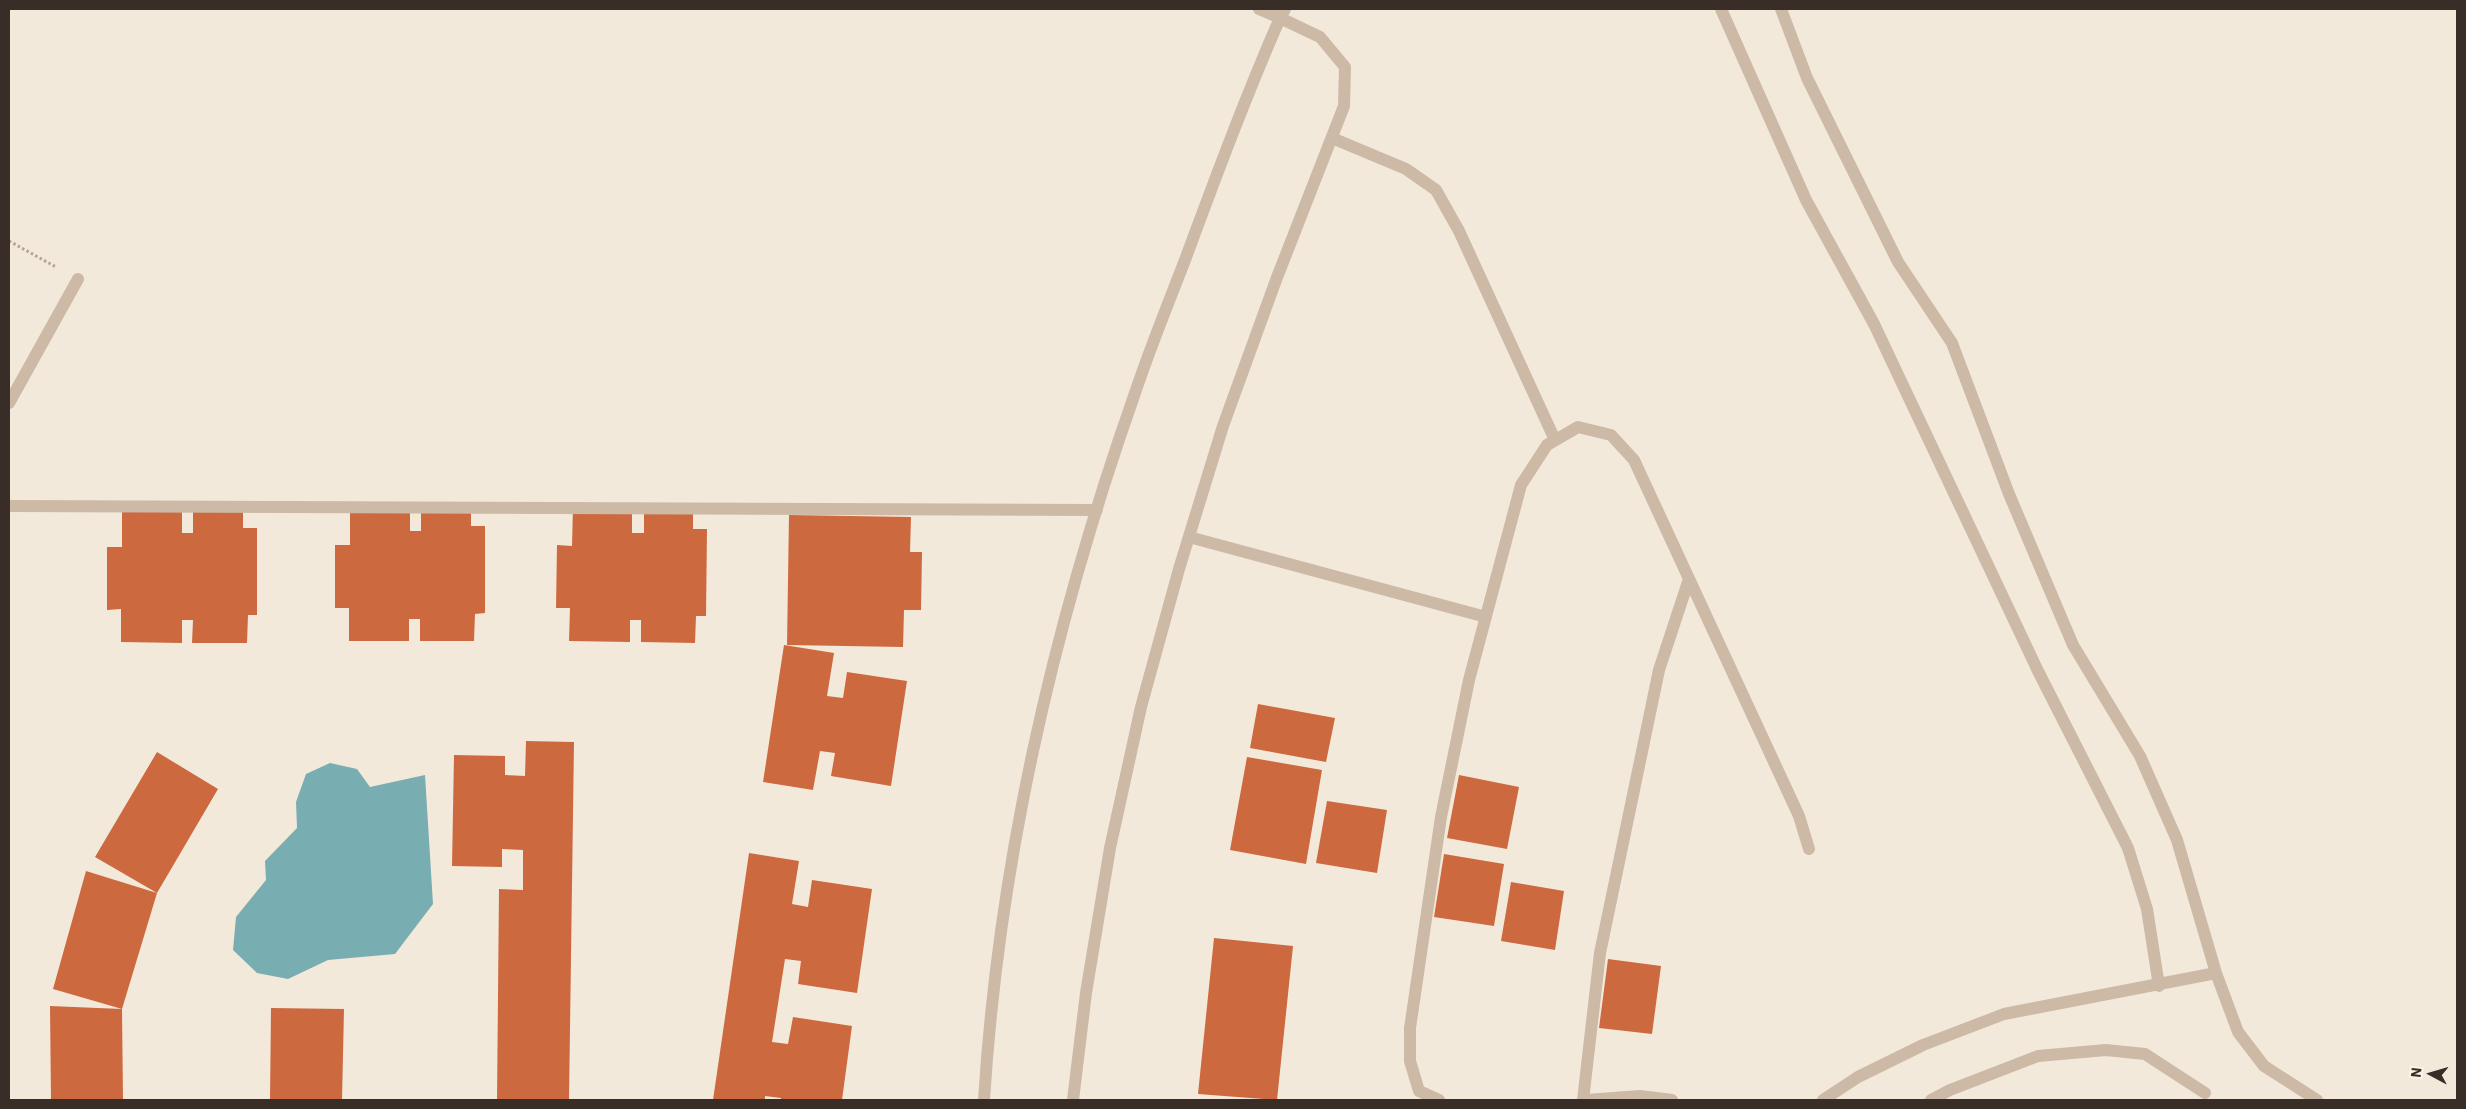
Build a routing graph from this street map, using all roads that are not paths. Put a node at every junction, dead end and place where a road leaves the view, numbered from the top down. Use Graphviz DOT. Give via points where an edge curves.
graph roads {
  1 [pos="1259,9"];
  2 [pos="1721,9"];
  3 [pos="1781,9"];
  4 [pos="1283,13"];
  5 [pos="1332,138"];
  6 [pos="78,279"];
  7 [pos="9,402"];
  8 [pos="1555,440"];
  9 [pos="9,506"];
  10 [pos="1096,510"];
  11 [pos="1189,538"];
  12 [pos="1689,579"];
  13 [pos="1486,617"];
  14 [pos="1809,849"];
  15 [pos="2216,973"];
  16 [pos="2164,985"];
  17 [pos="1082,1022"];
  18 [pos="2205,1093"];
  19 [pos="983,1100"];
  20 [pos="1073,1100"];
  21 [pos="1081,1100"];
  22 [pos="1439,1100"];
  23 [pos="1583,1100"];
  24 [pos="1587,1100"];
  25 [pos="1672,1100"];
  26 [pos="1824,1100"];
  27 [pos="1931,1100"];
  28 [pos="2316,1100"];
  1 -- 4 [label="street"];
  2 -- 16 [label="street" via="1806,200 1874,324 2038,671 2128,848 2147,909"];
  3 -- 15 [label="street" via="1807,78 1898,262 1952,343 2009,494 2073,645 2140,756 2177,840"];
  4 -- 5 [label="street" via="1320,37 1345,67 1344,106"];
  4 -- 10 [label="street" via="1249,90 1135,393"];
  5 -- 8 [label="street" via="1406,169 1436,190 1459,230"];
  5 -- 11 [label="street" via="1223,426"];
  6 -- 7 [label="street"];
  8 -- 12 [label="street" via="1578,427 1611,435 1634,460"];
  8 -- 13 [label="street" via="1547,445 1521,484"];
  9 -- 10 [label="street"];
  10 -- 19 [label="street" via="1059,645 1026,787 1005,910"];
  11 -- 13 [label="street"];
  11 -- 17 [label="street" via="1141,708 1110,848"];
  12 -- 14 [label="street" via="1799,816"];
  12 -- 23 [label="street" via="1658,670 1600,953"];
  13 -- 22 [label="street" via="1441,817 1410,1028 1410,1061 1419,1091"];
  15 -- 16 [label="street"];
  15 -- 28 [label="street" via="2238,1032 2264,1066"];
  16 -- 26 [label="street" via="2004,1014 1923,1045 1858,1076"];
  17 -- 20 [label="street"];
  17 -- 21 [label="street"];
  18 -- 27 [label="street" via="2145,1054 2106,1050 2038,1056"];
  24 -- 25 [label="street" via="1640,1096"];
}
